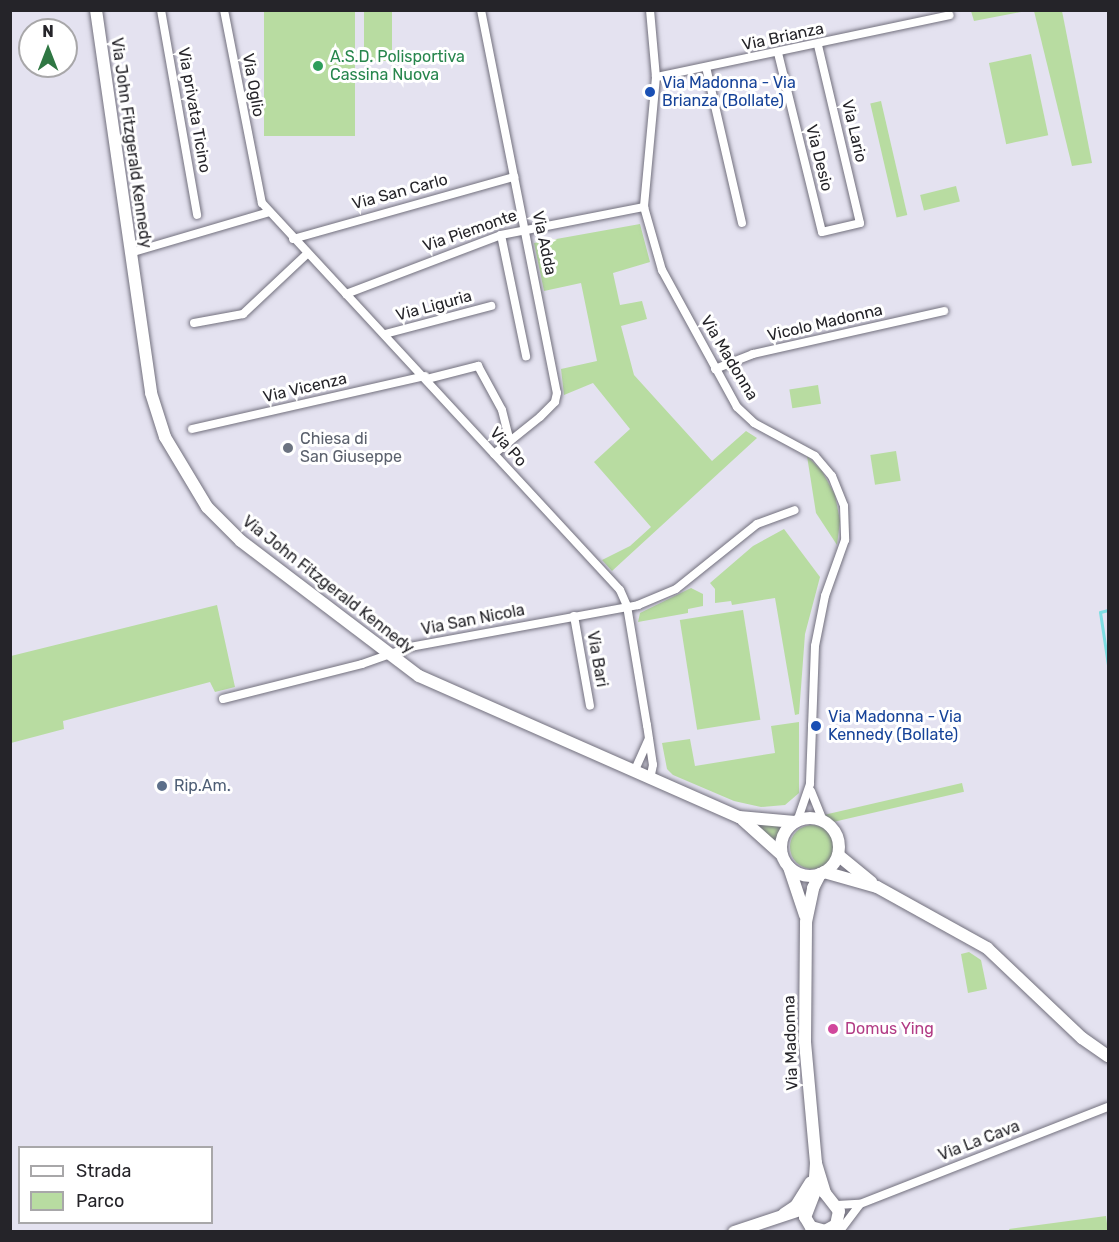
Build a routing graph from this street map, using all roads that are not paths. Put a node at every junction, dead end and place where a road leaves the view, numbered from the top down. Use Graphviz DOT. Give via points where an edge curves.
graph roads {
  1 [pos="96,10"];
  2 [pos="161,10"];
  3 [pos="224,10"];
  4 [pos="481,10"];
  5 [pos="650,10"];
  6 [pos="950,15"];
  7 [pos="818,45"];
  8 [pos="778,53"];
  9 [pos="706,67"];
  10 [pos="656,77"];
  11 [pos="514,177"];
  12 [pos="644,207"];
  13 [pos="269,213"];
  14 [pos="197,215"];
  15 [pos="742,223"];
  16 [pos="860,223"];
  17 [pos="526,228"];
  18 [pos="501,235"];
  19 [pos="293,239"];
  20 [pos="130,254"];
  21 [pos="307,254"];
  22 [pos="346,294"];
  23 [pos="491,306"];
  24 [pos="944,310"];
  25 [pos="194,323"];
  26 [pos="385,334"];
  27 [pos="526,356"];
  28 [pos="715,369"];
  29 [pos="426,377"];
  30 [pos="192,429"];
  31 [pos="510,441"];
  32 [pos="494,454"];
  33 [pos="795,510"];
  34 [pos="627,606"];
  35 [pos="574,616"];
  36 [pos="388,656"];
  37 [pos="223,699"];
  38 [pos="590,706"];
  39 [pos="649,739"];
  40 [pos="634,772"];
  41 [pos="650,779"];
  42 [pos="810,784"];
  43 [pos="739,817"];
  44 [pos="823,821"];
  45 [pos="796,822"];
  46 [pos="782,855"];
  47 [pos="838,855"];
  48 [pos="789,867"];
  49 [pos="822,873"];
  50 [pos="877,887"];
  51 [pos="806,922"];
  52 [pos="1108,1056"];
  53 [pos="1108,1107"];
  54 [pos="815,1168"];
  55 [pos="809,1204"];
  56 [pos="860,1204"];
  57 [pos="835,1205"];
  58 [pos="775,1220"];
  59 [pos="824,1230"];
  60 [pos="736,1231"];
  1 -- 20 [label="street, Via John Fitzgerald Kennedy"];
  2 -- 14 [label="street, Via privata Ticino"];
  3 -- 13 [label="street, Via Oglio" via="252,165"];
  4 -- 11 [label="street, Via Adda"];
  5 -- 10 [label="street, Via Madonna"];
  6 -- 7 [label="street, Via Brianza"];
  7 -- 8 [label="street, Via Brianza"];
  7 -- 16 [label="street, Via Lario"];
  8 -- 9 [label="street, Via Brianza"];
  8 -- 16 [label="street, Via Desio" via="822,232"];
  9 -- 10 [label="street, Via Brianza"];
  9 -- 15 [label="street"];
  10 -- 12 [label="street, Via Madonna"];
  11 -- 17 [label="street, Via Adda"];
  11 -- 19 [label="street, Via San Carlo"];
  12 -- 17 [label="street, Via Piemonte"];
  12 -- 28 [label="street, Via Madonna" via="662,270"];
  13 -- 19 [label="street, Via Po"];
  13 -- 20 [label="street"];
  17 -- 18 [label="street, Via Piemonte"];
  17 -- 31 [label="street, Via Adda" via="557,396"];
  18 -- 22 [label="street, Via Piemonte"];
  18 -- 27 [label="street"];
  19 -- 21 [label="street, Via Po"];
  20 -- 36 [label="street, Via John Fitzgerald Kennedy" via="151,393 165,437 183,471 207,507 241,541"];
  21 -- 22 [label="street, Via Po"];
  21 -- 25 [label="street" via="243,314"];
  22 -- 26 [label="street, Via Po"];
  23 -- 26 [label="street, Via Liguria"];
  24 -- 28 [label="street, Vicolo Madonna" via="753,354"];
  26 -- 29 [label="street, Via Po"];
  28 -- 42 [label="street, Via Madonna" via="745,415 805,448 825,466 844,506 845,540 825,596 814,646"];
  29 -- 30 [label="street, Via Vicenza"];
  29 -- 31 [label="street, Via Vicenza" via="478,366 502,410"];
  29 -- 32 [label="street, Via Po"];
  31 -- 32 [label="street, Via Adda"];
  32 -- 34 [label="street, Via Po" via="621,590"];
  33 -- 34 [label="street, Via San Nicola" via="757,524 676,588"];
  34 -- 35 [label="street, Via San Nicola"];
  34 -- 39 [label="street, Via Po"];
  35 -- 36 [label="street, Via San Nicola" via="410,647"];
  35 -- 38 [label="street, Via Bari"];
  36 -- 37 [label="street, Via San Nicola"];
  36 -- 40 [label="street, Via John Fitzgerald Kennedy" via="419,676"];
  39 -- 40 [label="street"];
  39 -- 41 [label="street, Via Po" via="653,765"];
  40 -- 41 [label="street, Via John Fitzgerald Kennedy"];
  41 -- 43 [label="street, Via John Fitzgerald Kennedy"];
  42 -- 44 [label="street, Via Madonna"];
  42 -- 45 [label="street, Via Madonna"];
  43 -- 45 [label="street, Via John Fitzgerald Kennedy"];
  43 -- 46 [label="street, Via John Fitzgerald Kennedy"];
  44 -- 45 [label="street"];
  44 -- 47 [label="street" via="837,835"];
  45 -- 46 [label="street" via="784,835"];
  46 -- 48 [label="street"];
  47 -- 49 [label="street"];
  47 -- 50 [label="street"];
  48 -- 49 [label="street" via="808,876"];
  48 -- 51 [label="street, Via Madonna"];
  49 -- 50 [label="street"];
  49 -- 51 [label="street, Via Madonna" via="813,888"];
  50 -- 52 [label="street" via="987,948 1082,1038"];
  51 -- 54 [label="street, Via Madonna" via="805,1041"];
  53 -- 56 [label="street, Via La Cava"];
  54 -- 55 [label="street"];
  54 -- 57 [label="street"];
  54 -- 58 [label="street" via="796,1206"];
  55 -- 57 [label="street"];
  55 -- 58 [label="street"];
  55 -- 59 [label="street" via="805,1217"];
  56 -- 57 [label="street, Via La Cava"];
  56 -- 59 [label="street"];
  57 -- 59 [label="street"];
  58 -- 60 [label="street"];
  59 -- 60 [label="street" via="797,1223"];
}
